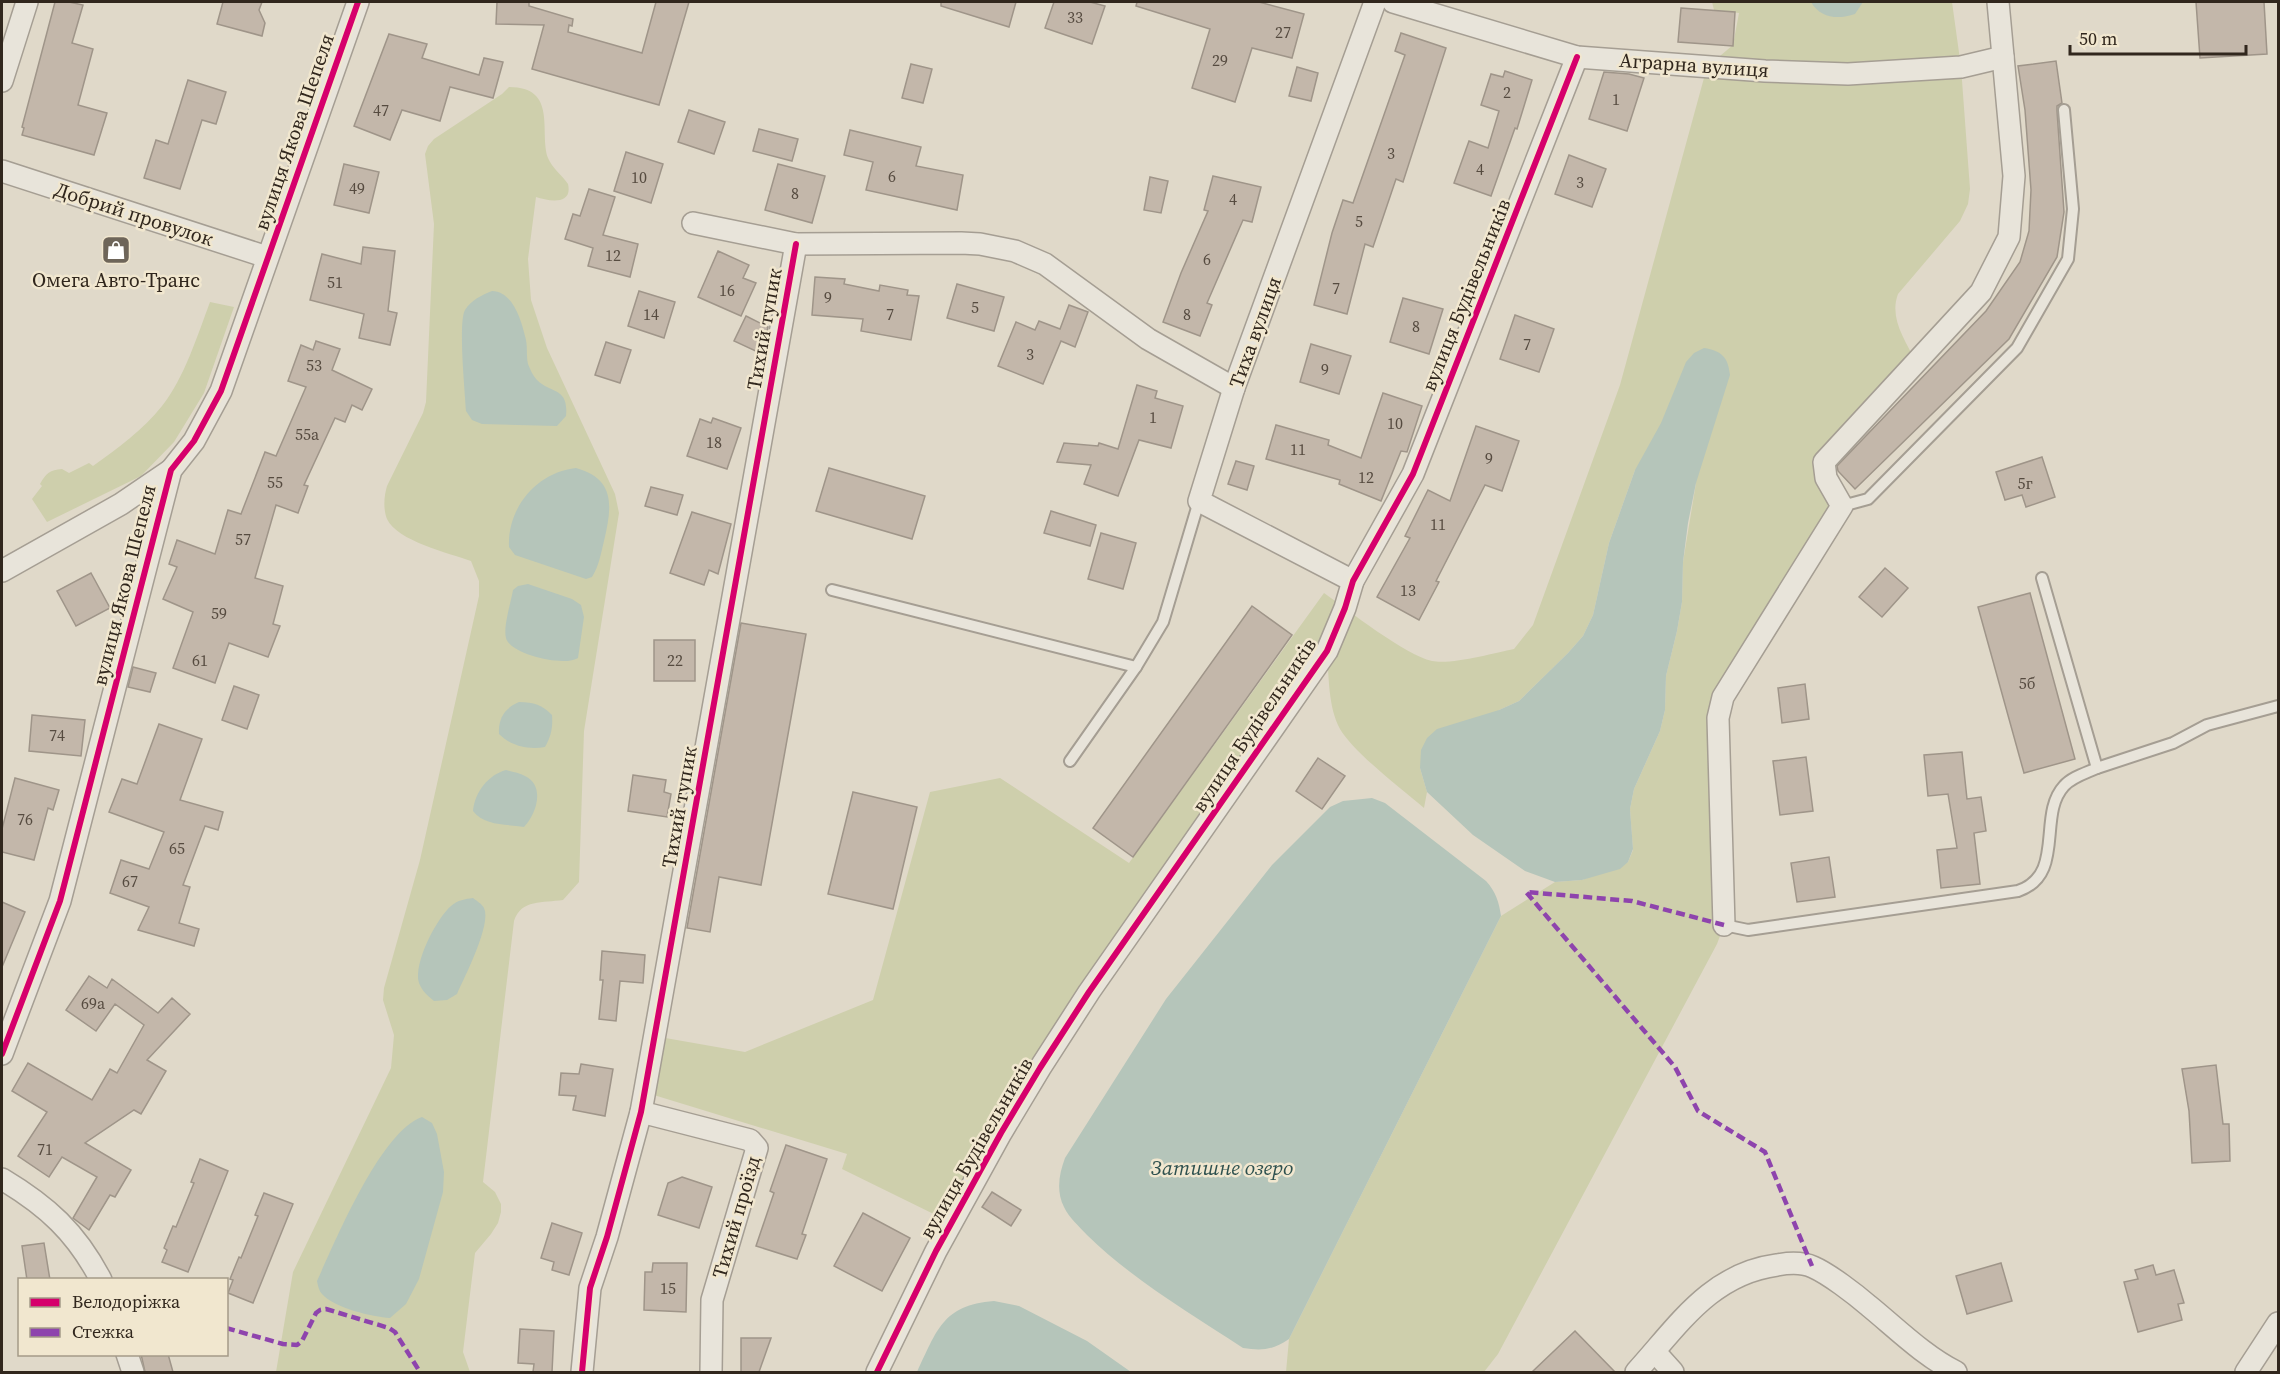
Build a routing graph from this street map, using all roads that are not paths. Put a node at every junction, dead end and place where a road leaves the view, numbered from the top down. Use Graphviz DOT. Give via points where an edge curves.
graph roads {
  1 [pos="27,2"];
  2 [pos="357,2"];
  3 [pos="1375,2"];
  4 [pos="1392,2"];
  5 [pos="1998,2"];
  6 [pos="1578,57"];
  7 [pos="2003,57"];
  8 [pos="2,81"];
  9 [pos="2064,110"];
  10 [pos="2,171"];
  11 [pos="693,223"];
  12 [pos="796,244"];
  13 [pos="267,257"];
  14 [pos="1234,388"];
  15 [pos="171,470"];
  16 [pos="1199,501"];
  17 [pos="1842,506"];
  18 [pos="2,571"];
  19 [pos="2042,578"];
  20 [pos="1353,581"];
  21 [pos="832,590"];
  22 [pos="1136,667"];
  23 [pos="2278,706"];
  24 [pos="1070,761"];
  25 [pos="2097,768"];
  26 [pos="1724,925"];
  27 [pos="2,1054"];
  28 [pos="641,1112"];
  29 [pos="2,1179"];
  30 [pos="100,1278"];
  31 [pos="2278,1323"];
  32 [pos="1655,1352"];
  33 [pos="128,1356"];
  34 [pos="133,1372"];
  35 [pos="582,1372"];
  36 [pos="711,1372"];
  37 [pos="877,1372"];
  38 [pos="1636,1372"];
  39 [pos="1673,1372"];
  40 [pos="1956,1372"];
  41 [pos="2246,1372"];
  1 -- 8 [label="street"];
  2 -- 13 [label="street, вулиця Якова Шепеля"];
  3 -- 14 [label="street, Тиха вулиця"];
  4 -- 6 [label="street, Аграрна вулиця"];
  5 -- 7 [label="street"];
  6 -- 7 [label="street, Аграрна вулиця" via="1848,74 1961,67"];
  6 -- 20 [label="street, вулиця Будівельників" via="1413,474"];
  7 -- 17 [label="street" via="2014,177 2009,237 1981,292 1824,462 1826,478"];
  9 -- 17 [label="lane" via="2073,209 2068,259 2063,268 2017,348 1868,499"];
  10 -- 13 [label="street, Добрий провулок"];
  11 -- 12 [label="street, Тихий тупик"];
  12 -- 14 [label="street, Тихий тупик" via="961,243 1015,251 1045,264 1148,339"];
  12 -- 28 [label="street, Тихий тупик"];
  13 -- 15 [label="street, вулиця Якова Шепеля" via="221,392 194,441"];
  14 -- 16 [label="street, Тиха вулиця"];
  15 -- 18 [label="street" via="121,504"];
  15 -- 27 [label="street, вулиця Якова Шепеля" via="60,901"];
  16 -- 20 [label="street"];
  16 -- 22 [label="lane" via="1163,622"];
  17 -- 26 [label="street" via="1724,697 1718,718"];
  19 -- 25 [label="lane"];
  20 -- 37 [label="street, вулиця Будівельників" via="1327,651 1089,992 1012,1114 936,1251"];
  21 -- 22 [label="lane"];
  22 -- 24 [label="lane"];
  23 -- 25 [label="lane" via="2207,725 2173,743"];
  25 -- 26 [label="lane" via="2074,778 2059,793 2047,858 2030,887 1748,930"];
  28 -- 35 [label="street, Тихий тупик" via="590,1288"];
  28 -- 36 [label="street, Тихий проїзд" via="750,1140 757,1148 712,1300"];
  29 -- 30 [label="street" via="53,1213 74,1236"];
  31 -- 41 [label="street"];
  32 -- 38 [label="street"];
  32 -- 39 [label="street"];
  32 -- 40 [label="street" via="1707,1294 1759,1267 1790,1263 1812,1266"];
  33 -- 34 [label="street"];
}
